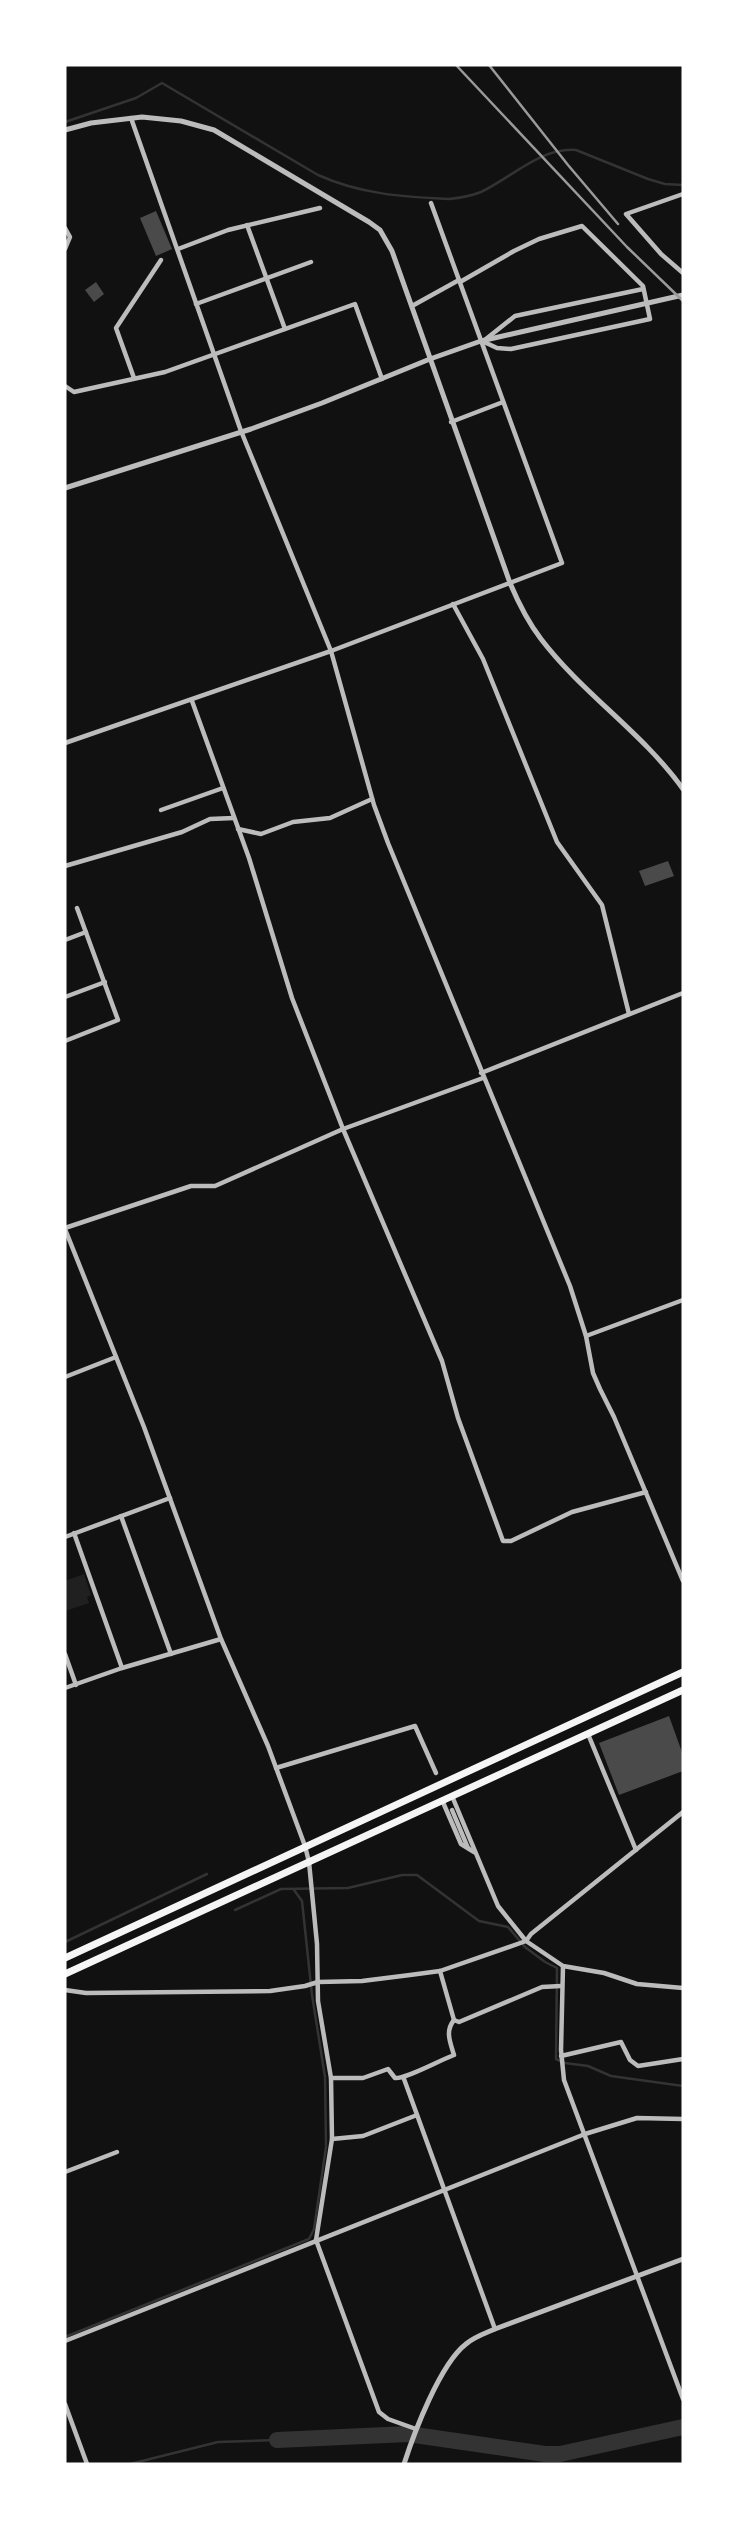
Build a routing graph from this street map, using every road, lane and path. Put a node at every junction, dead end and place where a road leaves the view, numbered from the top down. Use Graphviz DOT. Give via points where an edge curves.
graph roads {
  1 [pos="131,118"];
  2 [pos="65,130"];
  3 [pos="683,194"];
  4 [pos="431,203"];
  5 [pos="320,208"];
  6 [pos="247,225"];
  7 [pos="65,228"];
  8 [pos="65,249"];
  9 [pos="178,249"];
  10 [pos="161,260"];
  11 [pos="311,262"];
  12 [pos="683,273"];
  13 [pos="267,278"];
  14 [pos="459,281"];
  15 [pos="644,290"];
  16 [pos="683,295"];
  17 [pos="196,304"];
  18 [pos="412,306"];
  19 [pos="285,328"];
  20 [pos="483,340"];
  21 [pos="214,354"];
  22 [pos="430,359"];
  23 [pos="134,379"];
  24 [pos="382,379"];
  25 [pos="65,386"];
  26 [pos="503,402"];
  27 [pos="451,422"];
  28 [pos="241,431"];
  29 [pos="65,488"];
  30 [pos="510,583"];
  31 [pos="453,604"];
  32 [pos="331,651"];
  33 [pos="192,701"];
  34 [pos="65,743"];
  35 [pos="223,788"];
  36 [pos="683,789"];
  37 [pos="372,799"];
  38 [pos="161,810"];
  39 [pos="234,818"];
  40 [pos="238,829"];
  41 [pos="65,866"];
  42 [pos="77,908"];
  43 [pos="86,932"];
  44 [pos="65,940"];
  45 [pos="104,982"];
  46 [pos="683,993"];
  47 [pos="65,997"];
  48 [pos="629,1014"];
  49 [pos="65,1041"];
  50 [pos="482,1076"];
  51 [pos="343,1129"];
  52 [pos="65,1228"];
  53 [pos="683,1300"];
  54 [pos="586,1336"];
  55 [pos="116,1357"];
  56 [pos="65,1377"];
  57 [pos="646,1492"];
  58 [pos="170,1498"];
  59 [pos="121,1516"];
  60 [pos="74,1533"];
  61 [pos="65,1537"];
  62 [pos="683,1581"];
  63 [pos="221,1639"];
  64 [pos="65,1654"];
  65 [pos="171,1654"];
  66 [pos="122,1668"];
  67 [pos="683,1672"];
  68 [pos="76,1685"];
  69 [pos="65,1688"];
  70 [pos="683,1690"];
  71 [pos="587,1734"];
  72 [pos="276,1768"];
  73 [pos="436,1773"];
  74 [pos="452,1796"];
  75 [pos="442,1800"];
  76 [pos="452,1810"];
  77 [pos="683,1812"];
  78 [pos="305,1846"];
  79 [pos="468,1848"];
  80 [pos="636,1850"];
  81 [pos="475,1852"];
  82 [pos="309,1862"];
  83 [pos="526,1941"];
  84 [pos="65,1958"];
  85 [pos="563,1966"];
  86 [pos="440,1972"];
  87 [pos="65,1974"];
  88 [pos="318,1982"];
  89 [pos="561,1986"];
  90 [pos="683,1988"];
  91 [pos="65,1990"];
  92 [pos="454,2020"];
  93 [pos="561,2056"];
  94 [pos="683,2059"];
  95 [pos="331,2078"];
  96 [pos="404,2079"];
  97 [pos="418,2116"];
  98 [pos="683,2119"];
  99 [pos="585,2134"];
  100 [pos="332,2139"];
  101 [pos="117,2152"];
  102 [pos="65,2172"];
  103 [pos="443,2189"];
  104 [pos="316,2240"];
  105 [pos="683,2259"];
  106 [pos="635,2275"];
  107 [pos="495,2329"];
  108 [pos="65,2341"];
  109 [pos="683,2399"];
  110 [pos="65,2404"];
  111 [pos="416,2428"];
  112 [pos="88,2464"];
  113 [pos="404,2464"];
  1 -- 2 [label="street"];
  1 -- 9 [label="street"];
  1 -- 18 [label="street" via="181,121 214,130 369,222 380,230 392,251"];
  3 -- 12 [label="street" via="626,214"];
  4 -- 14 [label="street"];
  5 -- 6 [label="street"];
  6 -- 9 [label="street"];
  6 -- 13 [label="street"];
  7 -- 8 [label="street" via="70,237"];
  9 -- 17 [label="street"];
  10 -- 23 [label="street" via="116,328"];
  11 -- 13 [label="street"];
  13 -- 17 [label="street"];
  13 -- 19 [label="street"];
  14 -- 15 [label="street" via="539,239 582,226"];
  14 -- 18 [label="street"];
  14 -- 20 [label="street"];
  15 -- 20 [label="street" via="515,316"];
  15 -- 20 [label="street" via="650,319 511,349"];
  16 -- 20 [label="street"];
  17 -- 21 [label="street"];
  18 -- 22 [label="street"];
  19 -- 21 [label="street"];
  19 -- 24 [label="street" via="355,304"];
  20 -- 22 [label="street"];
  20 -- 26 [label="street"];
  21 -- 23 [label="street"];
  21 -- 28 [label="street"];
  22 -- 24 [label="street"];
  22 -- 27 [label="street"];
  23 -- 25 [label="street" via="74,392"];
  24 -- 28 [label="street"];
  26 -- 27 [label="street"];
  26 -- 30 [label="street" via="562,563"];
  27 -- 30 [label="street"];
  28 -- 29 [label="street"];
  28 -- 32 [label="street"];
  30 -- 31 [label="street"];
  30 -- 36 [label="street" via="541,639"];
  31 -- 32 [label="street"];
  31 -- 48 [label="street" via="483,659 557,842 602,905"];
  32 -- 33 [label="street"];
  32 -- 37 [label="street"];
  33 -- 34 [label="street"];
  33 -- 35 [label="street"];
  35 -- 38 [label="street"];
  35 -- 39 [label="street"];
  37 -- 40 [label="street" via="330,818 293,822 261,834"];
  37 -- 50 [label="street"];
  39 -- 40 [label="street"];
  39 -- 41 [label="street" via="210,819 182,832"];
  40 -- 51 [label="street" via="292,998"];
  42 -- 43 [label="street"];
  43 -- 44 [label="street"];
  43 -- 45 [label="street"];
  45 -- 47 [label="street"];
  45 -- 49 [label="street" via="118,1020"];
  46 -- 48 [label="street"];
  48 -- 50 [label="street"];
  50 -- 51 [label="street"];
  50 -- 54 [label="street"];
  51 -- 52 [label="street" via="215,1186 191,1186"];
  51 -- 57 [label="street" via="442,1361 503,1541 572,1512"];
  52 -- 55 [label="street"];
  53 -- 54 [label="street"];
  54 -- 57 [label="street" via="593,1373"];
  55 -- 56 [label="street"];
  55 -- 58 [label="street"];
  57 -- 62 [label="street"];
  58 -- 59 [label="street"];
  58 -- 63 [label="street"];
  59 -- 60 [label="street"];
  59 -- 65 [label="street"];
  60 -- 61 [label="street"];
  60 -- 66 [label="street"];
  63 -- 65 [label="street"];
  63 -- 72 [label="street"];
  64 -- 68 [label="street"];
  65 -- 66 [label="street"];
  66 -- 68 [label="street"];
  67 -- 78 [label="highway"];
  68 -- 69 [label="street"];
  70 -- 71 [label="highway"];
  71 -- 74 [label="highway"];
  71 -- 80 [label="street"];
  72 -- 73 [label="street" via="415,1726"];
  72 -- 78 [label="street"];
  74 -- 75 [label="highway"];
  74 -- 81 [label="street"];
  75 -- 79 [label="street" via="461,1844"];
  75 -- 82 [label="highway"];
  76 -- 79 [label="street"];
  77 -- 80 [label="street"];
  78 -- 82 [label="street"];
  78 -- 84 [label="highway"];
  79 -- 81 [label="street"];
  80 -- 83 [label="street"];
  81 -- 83 [label="street" via="498,1906"];
  82 -- 87 [label="highway"];
  82 -- 88 [label="street"];
  83 -- 85 [label="street"];
  83 -- 86 [label="street"];
  85 -- 89 [label="street"];
  85 -- 90 [label="street" via="637,1984"];
  86 -- 88 [label="street"];
  86 -- 92 [label="street"];
  88 -- 91 [label="street" via="270,1991"];
  88 -- 95 [label="street"];
  89 -- 92 [label="street" via="542,1987 459,2022"];
  89 -- 93 [label="street"];
  92 -- 96 [label="street" via="448,2033 454,2054"];
  93 -- 94 [label="street" via="621,2042 638,2066"];
  93 -- 99 [label="street" via="564,2080"];
  95 -- 96 [label="street" via="363,2078 388,2069 395,2078"];
  95 -- 100 [label="street"];
  96 -- 97 [label="street"];
  97 -- 100 [label="street" via="363,2136"];
  97 -- 103 [label="street"];
  98 -- 99 [label="street" via="636,2118"];
  99 -- 103 [label="street"];
  99 -- 106 [label="street"];
  100 -- 104 [label="street"];
  101 -- 102 [label="street"];
  103 -- 104 [label="street"];
  103 -- 107 [label="street"];
  104 -- 108 [label="street"];
  104 -- 111 [label="street" via="379,2412"];
  105 -- 106 [label="street"];
  106 -- 107 [label="street"];
  106 -- 109 [label="street"];
  107 -- 111 [label="street" via="466,2344 453,2360"];
  110 -- 112 [label="street"];
  111 -- 113 [label="street"];
}
